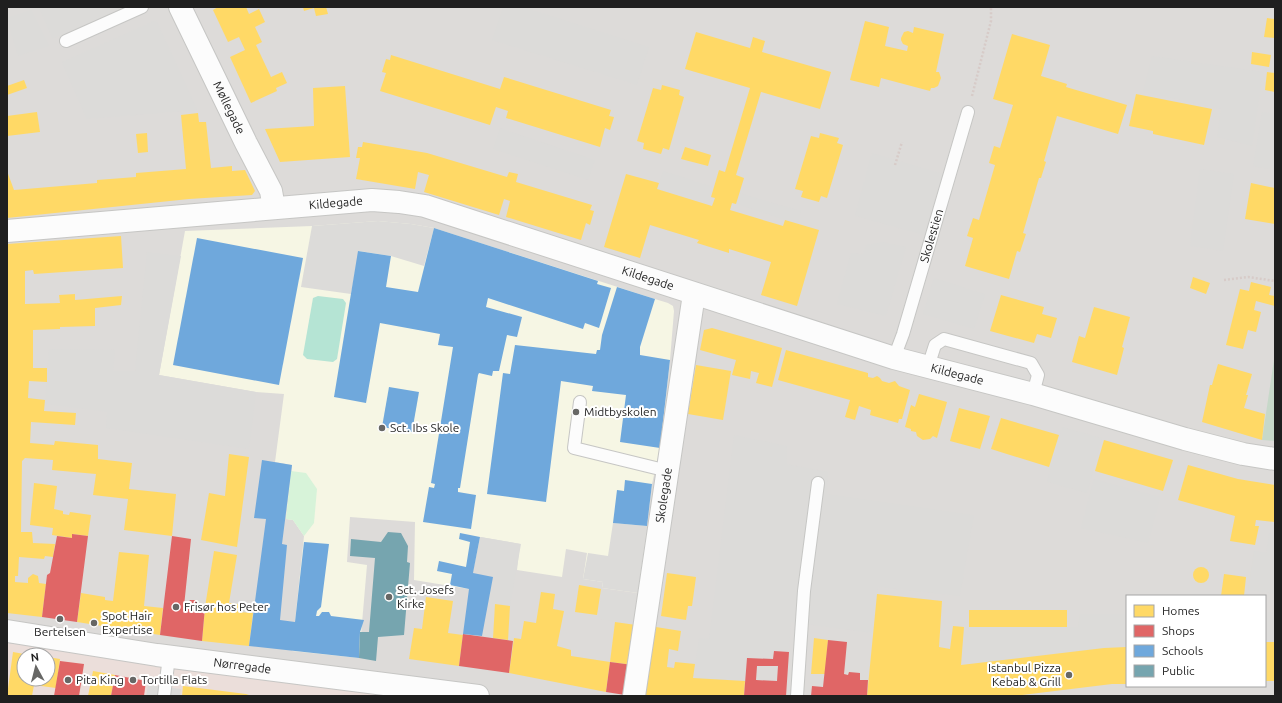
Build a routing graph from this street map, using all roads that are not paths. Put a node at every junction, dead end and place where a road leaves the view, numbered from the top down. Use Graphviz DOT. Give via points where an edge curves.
graph roads {
  1 [pos="142,7"];
  2 [pos="180,7"];
  3 [pos="66,41"];
  4 [pos="968,112"];
  5 [pos="274,208"];
  6 [pos="7,230"];
  7 [pos="694,294"];
  8 [pos="894,358"];
  9 [pos="928,367"];
  10 [pos="1033,394"];
  11 [pos="580,402"];
  12 [pos="1275,459"];
  13 [pos="668,471"];
  14 [pos="818,483"];
  15 [pos="7,631"];
  16 [pos="169,657"];
  17 [pos="164,696"];
  18 [pos="478,696"];
  19 [pos="634,696"];
  20 [pos="797,696"];
  1 -- 3 [label="lane"];
  2 -- 5 [label="street, Møllegade" via="271,191"];
  4 -- 8 [label="lane, Skolestien"];
  5 -- 6 [label="street, Kildegade"];
  5 -- 7 [label="street, Kildegade" via="372,200 425,206"];
  7 -- 8 [label="street, Kildegade"];
  7 -- 13 [label="street, Skolegade"];
  8 -- 9 [label="street, Kildegade"];
  9 -- 10 [label="street, Kildegade"];
  9 -- 10 [label="lane" via="935,345 944,338 1031,363 1038,375"];
  10 -- 12 [label="street, Kildegade" via="1185,439 1243,454"];
  11 -- 13 [label="lane" via="574,448"];
  13 -- 19 [label="street, Skolegade"];
  14 -- 20 [label="lane" via="804,591"];
  15 -- 16 [label="street, Nørregade"];
  16 -- 17 [label="lane"];
  16 -- 18 [label="street, Nørregade"];
}
